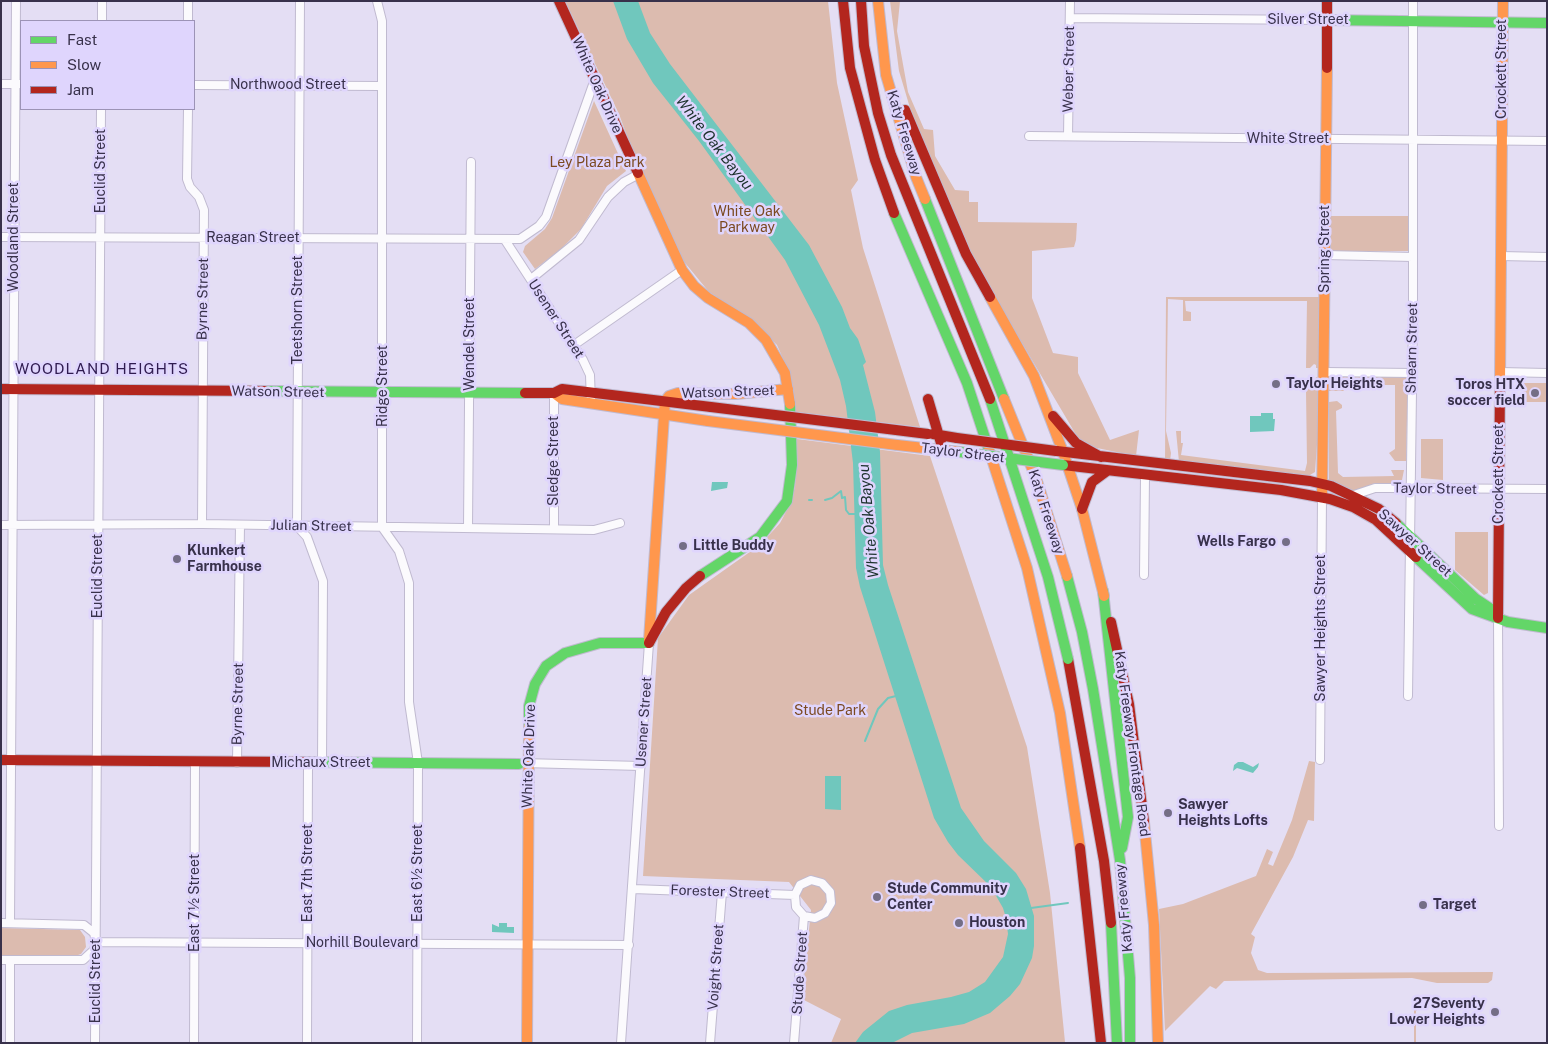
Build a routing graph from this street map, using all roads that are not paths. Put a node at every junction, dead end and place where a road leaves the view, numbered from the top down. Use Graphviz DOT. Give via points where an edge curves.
graph roads {
  1 [pos="16,1"];
  2 [pos="102,1"];
  3 [pos="188,1"];
  4 [pos="300,1"];
  5 [pos="377,1"];
  6 [pos="558,1"];
  7 [pos="843,1"];
  8 [pos="860,1"];
  9 [pos="878,1"];
  10 [pos="1070,1"];
  11 [pos="1327,1"];
  12 [pos="1413,1"];
  13 [pos="1503,1"];
  14 [pos="1070,18"];
  15 [pos="102,20"];
  16 [pos="188,20"];
  17 [pos="1327,20"];
  18 [pos="1413,21"];
  19 [pos="1503,22"];
  20 [pos="1547,23"];
  21 [pos="595,79"];
  22 [pos="1,84"];
  23 [pos="18,84"];
  24 [pos="195,85"];
  25 [pos="300,86"];
  26 [pos="381,86"];
  27 [pos="891,88"];
  28 [pos="102,110"];
  29 [pos="188,110"];
  30 [pos="1029,136"];
  31 [pos="1068,136"];
  32 [pos="1326,139"];
  33 [pos="1412,140"];
  34 [pos="1502,141"];
  35 [pos="1547,141"];
  36 [pos="471,162"];
  37 [pos="637,174"];
  38 [pos="1,237"];
  39 [pos="14,237"];
  40 [pos="100,237"];
  41 [pos="204,238"];
  42 [pos="299,239"];
  43 [pos="384,239"];
  44 [pos="471,240"];
  45 [pos="505,240"];
  46 [pos="1325,255"];
  47 [pos="1501,256"];
  48 [pos="1413,257"];
  49 [pos="1547,257"];
  50 [pos="682,270"];
  51 [pos="531,279"];
  52 [pos="574,345"];
  53 [pos="1325,372"];
  54 [pos="1500,372"];
  55 [pos="1412,373"];
  56 [pos="1547,373"];
  57 [pos="1,389"];
  58 [pos="13,389"];
  59 [pos="99,389"];
  60 [pos="788,389"];
  61 [pos="202,391"];
  62 [pos="592,391"];
  63 [pos="298,392"];
  64 [pos="383,393"];
  65 [pos="470,393"];
  66 [pos="554,393"];
  67 [pos="928,399"];
  68 [pos="591,402"];
  69 [pos="665,402"];
  70 [pos="1048,409"];
  71 [pos="664,413"];
  72 [pos="939,435"];
  73 [pos="943,450"];
  74 [pos="1060,451"];
  75 [pos="1101,456"];
  76 [pos="1065,465"];
  77 [pos="1107,471"];
  78 [pos="1227,472"];
  79 [pos="1145,476"];
  80 [pos="1322,484"];
  81 [pos="1227,485"];
  82 [pos="1409,488"];
  83 [pos="1547,489"];
  84 [pos="1499,490"];
  85 [pos="1354,495"];
  86 [pos="1322,497"];
  87 [pos="1082,510"];
  88 [pos="620,522"];
  89 [pos="98,524"];
  90 [pos="202,524"];
  91 [pos="1,525"];
  92 [pos="12,525"];
  93 [pos="240,525"];
  94 [pos="297,526"];
  95 [pos="382,526"];
  96 [pos="468,527"];
  97 [pos="554,529"];
  98 [pos="1408,533"];
  99 [pos="1409,549"];
  100 [pos="1144,575"];
  101 [pos="1103,591"];
  102 [pos="650,610"];
  103 [pos="666,612"];
  104 [pos="1498,618"];
  105 [pos="1547,628"];
  106 [pos="649,643"];
  107 [pos="1408,696"];
  108 [pos="6,760"];
  109 [pos="1320,760"];
  110 [pos="97,761"];
  111 [pos="195,762"];
  112 [pos="237,763"];
  113 [pos="308,763"];
  114 [pos="322,763"];
  115 [pos="524,763"];
  116 [pos="418,764"];
  117 [pos="641,766"];
  118 [pos="1499,826"];
  119 [pos="1120,858"];
  120 [pos="1102,861"];
  121 [pos="633,889"];
  122 [pos="722,892"];
  123 [pos="795,895"];
  124 [pos="804,916"];
  125 [pos="6,923"];
  126 [pos="96,942"];
  127 [pos="195,942"];
  128 [pos="307,943"];
  129 [pos="418,944"];
  130 [pos="527,944"];
  131 [pos="629,945"];
  132 [pos="1,960"];
  133 [pos="10,960"];
  134 [pos="10,1043"];
  135 [pos="95,1043"];
  136 [pos="194,1043"];
  137 [pos="307,1043"];
  138 [pos="417,1043"];
  139 [pos="527,1043"];
  140 [pos="621,1043"];
  141 [pos="710,1043"];
  142 [pos="794,1043"];
  143 [pos="1101,1043"];
  144 [pos="1107,1043"];
  145 [pos="1117,1043"];
  146 [pos="1130,1043"];
  147 [pos="1158,1043"];
  1 -- 23 [label="street, Woodland Street"];
  2 -- 15 [label="street"];
  3 -- 16 [label="street"];
  4 -- 25 [label="street, Teetshorn Street"];
  5 -- 26 [label="street, Ridge Street" via="382,21"];
  6 -- 21 [label="main road, White Oak Drive"];
  7 -- 143 [label="main road" via="850,68 876,160 891,205 967,382 1027,568 1060,713 1082,863"];
  8 -- 120 [label="main road, bridge" via="864,46 878,113 891,155 999,420 1048,577 1068,659"];
  9 -- 27 [label="main road, Katy Freeway" via="886,74"];
  10 -- 14 [label="street, Weber Street"];
  11 -- 17 [label="main road, Spring Street"];
  12 -- 18 [label="street, Shearn Street"];
  13 -- 19 [label="main road, Crockett Street"];
  14 -- 17 [label="street, Silver Street"];
  14 -- 31 [label="street, Weber Street"];
  17 -- 18 [label="main road, Silver Street"];
  17 -- 32 [label="main road, Spring Street"];
  18 -- 19 [label="main road, Silver Street"];
  18 -- 33 [label="street, Shearn Street"];
  19 -- 20 [label="main road, Silver Street"];
  19 -- 34 [label="main road, Crockett Street"];
  21 -- 37 [label="main road, White Oak Drive"];
  21 -- 45 [label="street, Reagan Street" via="546,216 531,233 520,239"];
  22 -- 23 [label="street"];
  23 -- 39 [label="street, Woodland Street"];
  24 -- 25 [label="street, Northwood Street"];
  25 -- 26 [label="street, Northwood Street"];
  25 -- 42 [label="street, Teetshorn Street"];
  26 -- 43 [label="street, Ridge Street"];
  27 -- 70 [label="main road" via="905,111 966,254 1034,376"];
  27 -- 119 [label="main road, Katy Freeway" via="916,177 1054,530 1089,670"];
  28 -- 40 [label="street, Euclid Street"];
  29 -- 41 [label="street, Byrne Street" via="187,179 203,205"];
  30 -- 31 [label="street, White Street"];
  31 -- 32 [label="street, White Street"];
  32 -- 33 [label="street, White Street"];
  32 -- 46 [label="main road, Spring Street"];
  33 -- 34 [label="street, White Street"];
  33 -- 48 [label="street, Shearn Street"];
  34 -- 35 [label="street, White Street"];
  34 -- 47 [label="main road, Crockett Street"];
  36 -- 44 [label="street, Wendel Street"];
  37 -- 50 [label="main road, White Oak Drive"];
  37 -- 51 [label="street" via="612,193 579,240"];
  38 -- 39 [label="street, Reagan Street"];
  39 -- 40 [label="street, Reagan Street"];
  39 -- 58 [label="street, Woodland Street"];
  40 -- 41 [label="street, Reagan Street"];
  40 -- 59 [label="street, Euclid Street"];
  41 -- 42 [label="street, Reagan Street"];
  41 -- 61 [label="street, Byrne Street"];
  42 -- 43 [label="street, Reagan Street"];
  42 -- 63 [label="street, Teetshorn Street"];
  43 -- 44 [label="street, Reagan Street"];
  43 -- 64 [label="street, Ridge Street"];
  44 -- 45 [label="street, Reagan Street"];
  44 -- 65 [label="street, Wendel Street"];
  45 -- 51 [label="street, Usener Street"];
  46 -- 48 [label="street"];
  46 -- 53 [label="main road, Spring Street"];
  47 -- 49 [label="street"];
  47 -- 54 [label="main road, Crockett Street"];
  48 -- 55 [label="street, Shearn Street"];
  50 -- 52 [label="street"];
  50 -- 60 [label="main road, White Oak Drive" via="701,292 749,323 766,340 779,360"];
  51 -- 52 [label="street, Usener Street"];
  52 -- 62 [label="street, Usener Street" via="590,375"];
  53 -- 55 [label="street"];
  53 -- 80 [label="main road, Spring Street"];
  54 -- 56 [label="street"];
  54 -- 84 [label="main road, Crockett Street"];
  55 -- 82 [label="street, Shearn Street"];
  57 -- 58 [label="main road, Watson Street"];
  58 -- 59 [label="main road, Watson Street"];
  58 -- 92 [label="street, Woodland Street"];
  59 -- 61 [label="main road, Watson Street"];
  59 -- 89 [label="street, Euclid Street"];
  60 -- 69 [label="main road, Watson Street" via="736,394 678,393 669,396"];
  60 -- 103 [label="main road, White Oak Drive" via="792,465 787,500 782,510 760,537 702,575"];
  61 -- 63 [label="main road, Watson Street"];
  61 -- 90 [label="street, Byrne Street"];
  62 -- 66 [label="main road, Watson Street" via="562,389"];
  62 -- 68 [label="street, Usener Street"];
  62 -- 69 [label="main road, Watson Street"];
  63 -- 64 [label="main road, Watson Street"];
  63 -- 94 [label="street, Teetshorn Street"];
  64 -- 65 [label="main road, Watson Street"];
  64 -- 95 [label="street, Ridge Street"];
  65 -- 66 [label="main road, Watson Street"];
  65 -- 96 [label="street, Wendel Street"];
  66 -- 68 [label="main road, Watson Street" via="562,399"];
  66 -- 97 [label="street, Sledge Street"];
  67 -- 72 [label="main road"];
  68 -- 71 [label="main road, Watson Street"];
  69 -- 71 [label="main road, Usener Street"];
  69 -- 72 [label="main road, Taylor Street, bridge"];
  70 -- 74 [label="main road, Katy Freeway Frontage Road"];
  70 -- 75 [label="main road" via="1076,443"];
  71 -- 73 [label="main road, Taylor Street, bridge"];
  71 -- 102 [label="main road, Usener Street"];
  72 -- 73 [label="main road"];
  72 -- 74 [label="main road, Taylor Street, bridge"];
  73 -- 76 [label="main road, Taylor Street, bridge"];
  74 -- 75 [label="main road, Taylor Street"];
  74 -- 76 [label="main road, Katy Freeway Frontage Road"];
  75 -- 78 [label="main road, Taylor Street"];
  76 -- 77 [label="main road, Taylor Street"];
  76 -- 87 [label="main road, Katy Freeway Frontage Road"];
  77 -- 79 [label="main road, Taylor Street"];
  77 -- 87 [label="main road" via="1092,482"];
  78 -- 80 [label="main road, Taylor Street"];
  78 -- 81 [label="main road"];
  79 -- 81 [label="main road, Taylor Street"];
  79 -- 100 [label="street"];
  80 -- 85 [label="main road, Sawyer Street"];
  80 -- 86 [label="main road, Spring Street"];
  81 -- 86 [label="main road, Taylor Street"];
  82 -- 84 [label="street, Taylor Street"];
  82 -- 85 [label="street, Taylor Street" via="1375,488"];
  82 -- 98 [label="street, Shearn Street"];
  83 -- 84 [label="street, Taylor Street"];
  84 -- 104 [label="main road, Crockett Street"];
  85 -- 98 [label="main road, Sawyer Street" via="1379,509"];
  86 -- 99 [label="main road, Sawyer Street" via="1353,507 1376,520"];
  86 -- 109 [label="street, Sawyer Heights Street"];
  87 -- 101 [label="main road, Katy Freeway Frontage Road"];
  88 -- 97 [label="street, Julian Street" via="594,530"];
  89 -- 90 [label="street, Julian Street"];
  89 -- 92 [label="street, Julian Street"];
  89 -- 110 [label="street, Euclid Street"];
  90 -- 93 [label="street, Julian Street"];
  91 -- 92 [label="street, Julian Street"];
  92 -- 108 [label="street, Woodland Street"];
  93 -- 94 [label="street, Julian Street"];
  93 -- 112 [label="street, Byrne Street"];
  94 -- 95 [label="street, Julian Street"];
  94 -- 114 [label="street" via="307,537 323,581"];
  95 -- 96 [label="street, Julian Street"];
  95 -- 116 [label="street" via="399,551 408,576 409,702"];
  96 -- 97 [label="street, Julian Street"];
  98 -- 99 [label="street, Shearn Street"];
  98 -- 104 [label="main road, Sawyer Street"];
  99 -- 104 [label="main road, Sawyer Street" via="1472,609"];
  99 -- 107 [label="street, Shearn Street"];
  101 -- 119 [label="main road" via="1128,817"];
  101 -- 147 [label="main road, Katy Freeway Frontage Road" via="1128,704 1149,859"];
  102 -- 103 [label="main road"];
  102 -- 106 [label="main road, Usener Street"];
  103 -- 106 [label="main road, White Oak Drive"];
  104 -- 105 [label="main road, Sawyer Street"];
  104 -- 118 [label="street, Crockett Street"];
  106 -- 115 [label="main road, White Oak Drive" via="588,645 565,653 546,666 535,684 529,706"];
  106 -- 117 [label="street, Usener Street"];
  108 -- 110 [label="main road, Michaux Street"];
  108 -- 125 [label="street, Woodland Street"];
  110 -- 111 [label="main road, Michaux Street"];
  110 -- 126 [label="street, Euclid Street"];
  111 -- 112 [label="main road, Michaux Street"];
  111 -- 127 [label="street, East 7½ Street"];
  112 -- 113 [label="main road, Michaux Street"];
  113 -- 114 [label="main road, Michaux Street"];
  113 -- 128 [label="street, East 7th Street"];
  114 -- 116 [label="main road, Michaux Street"];
  115 -- 116 [label="main road, Michaux Street"];
  115 -- 117 [label="street, Michaux Street"];
  115 -- 130 [label="main road, White Oak Drive"];
  116 -- 129 [label="street, East 6½ Street"];
  117 -- 121 [label="street, Usener Street"];
  119 -- 146 [label="main road, Katy Freeway" via="1130,978"];
  120 -- 144 [label="main road" via="1108,982"];
  120 -- 145 [label="main road" via="1114,939"];
  121 -- 122 [label="street, Forester Street"];
  121 -- 131 [label="street, Usener Street"];
  122 -- 123 [label="street, Forester Street"];
  122 -- 141 [label="street, Voight Street"];
  123 -- 124 [label="street, Stude Street" via="796,907"];
  123 -- 124 [label="street" via="800,885 810,880 822,883 830,892 831,903 825,913 815,918"];
  124 -- 142 [label="street, Stude Street"];
  125 -- 126 [label="street" via="84,925 94,933"];
  126 -- 127 [label="street, Norhill Boulevard"];
  126 -- 133 [label="street" via="94,950 83,960"];
  126 -- 135 [label="street, Euclid Street"];
  127 -- 128 [label="street, Norhill Boulevard"];
  127 -- 136 [label="street, East 7½ Street"];
  128 -- 129 [label="street, Norhill Boulevard"];
  128 -- 137 [label="street, East 7th Street"];
  129 -- 130 [label="street, Norhill Boulevard"];
  129 -- 138 [label="street, East 6½ Street"];
  130 -- 131 [label="street, Norhill Boulevard"];
  130 -- 139 [label="main road, White Oak Drive"];
  131 -- 140 [label="street, Usener Street"];
  132 -- 133 [label="street"];
  133 -- 134 [label="street"];
}
